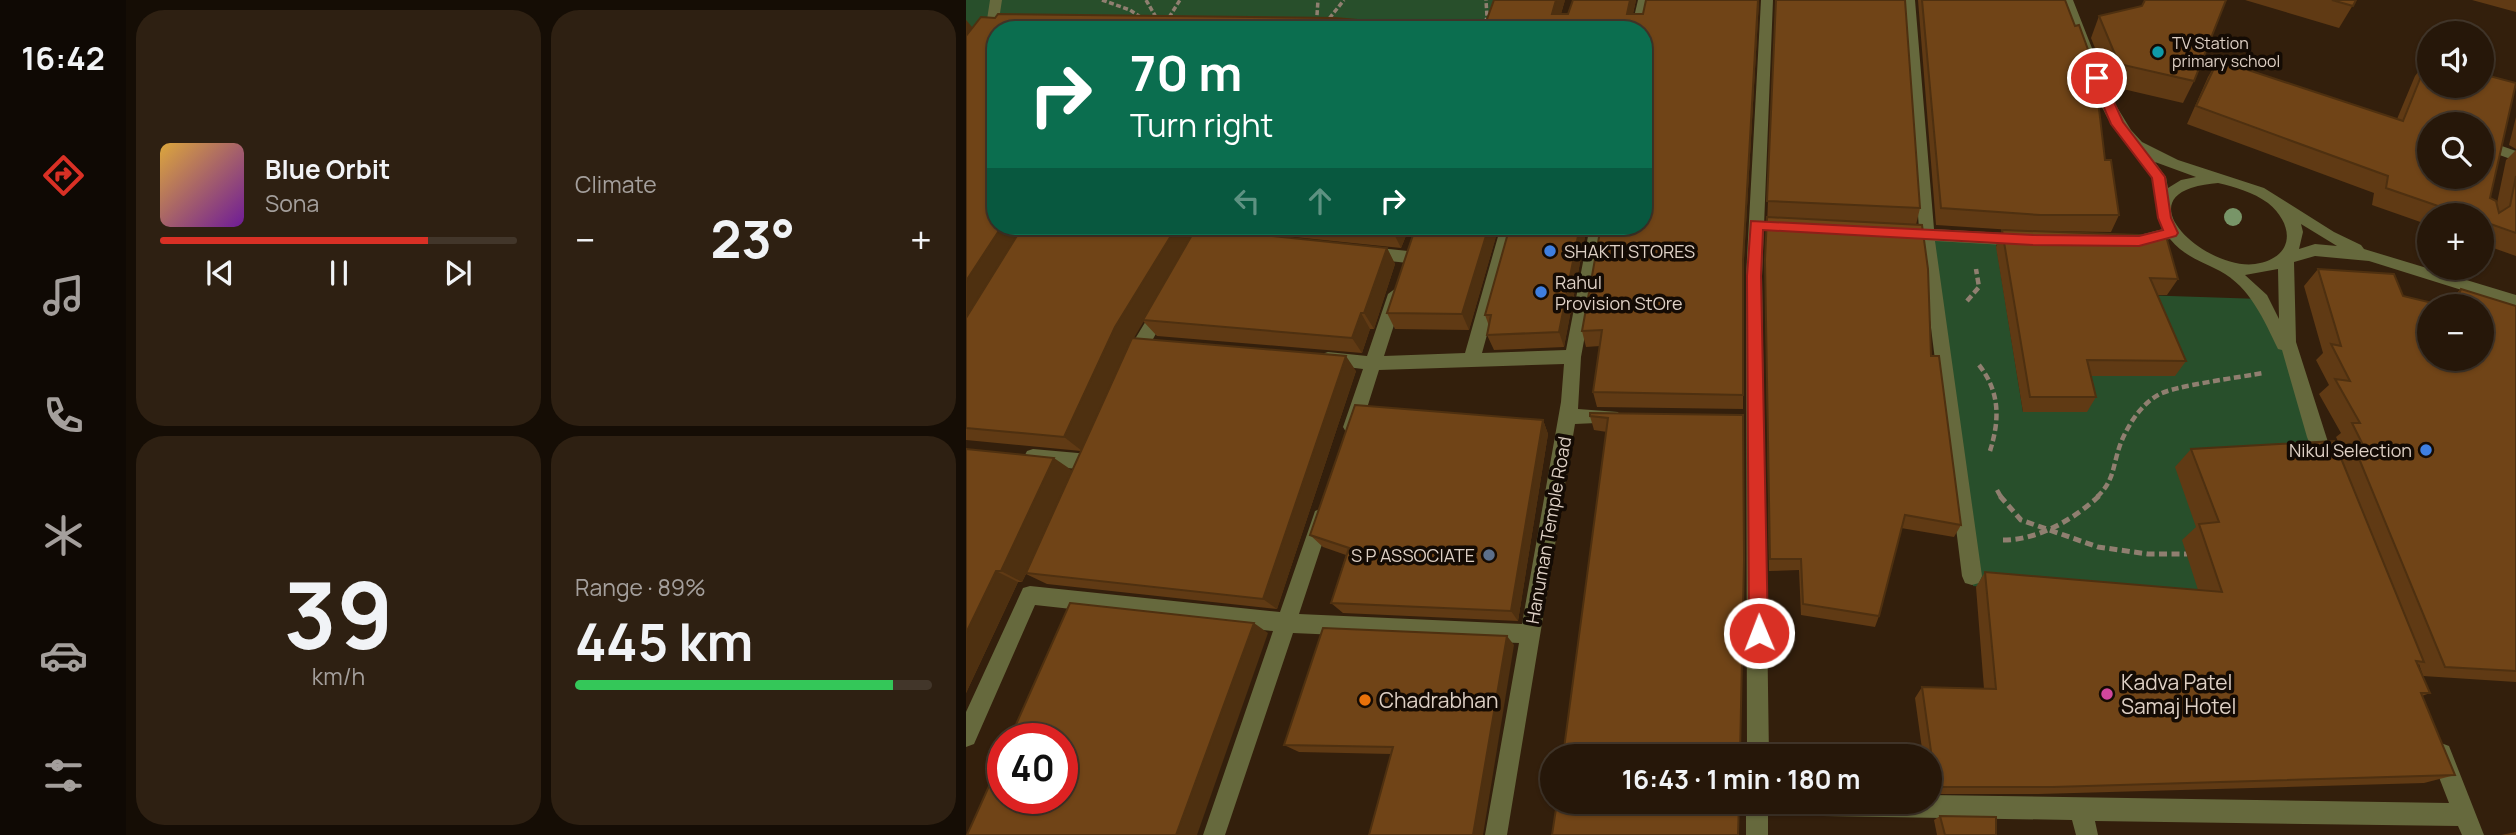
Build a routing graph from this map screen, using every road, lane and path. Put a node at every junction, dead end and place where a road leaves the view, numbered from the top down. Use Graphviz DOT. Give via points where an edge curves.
graph roads {
  1 [pos="996,0"];
  2 [pos="1102,0"];
  3 [pos="1146,0"];
  4 [pos="1180,0"];
  5 [pos="1318,0"];
  6 [pos="1344,0"];
  7 [pos="1486,0"];
  8 [pos="1643,0"];
  9 [pos="1767,0"];
  10 [pos="1909,0"];
  11 [pos="2067,0"];
  12 [pos="993,21"];
  13 [pos="1146,21"];
  14 [pos="1158,21"];
  15 [pos="1166,21"];
  16 [pos="1318,21"];
  17 [pos="1326,21"];
  18 [pos="1486,21"];
  19 [pos="1639,21"];
  20 [pos="987,33"];
  21 [pos="966,60"];
  22 [pos="2134,144"];
  23 [pos="2499,150"];
  24 [pos="2516,156"];
  25 [pos="2218,178"];
  26 [pos="2274,200"];
  27 [pos="2164,204"];
  28 [pos="1901,233"];
  29 [pos="2171,233"];
  30 [pos="1927,234"];
  31 [pos="1507,235"];
  32 [pos="1596,235"];
  33 [pos="1415,236"];
  34 [pos="1961,236"];
  35 [pos="2033,240"];
  36 [pos="2125,241"];
  37 [pos="1353,252"];
  38 [pos="2369,256"];
  39 [pos="2286,259"];
  40 [pos="2226,267"];
  41 [pos="1404,271"];
  42 [pos="2467,280"];
  43 [pos="2466,285"];
  44 [pos="1168,296"];
  45 [pos="2516,300"];
  46 [pos="1964,308"];
  47 [pos="1169,346"];
  48 [pos="1306,357"];
  49 [pos="1573,357"];
  50 [pos="1973,359"];
  51 [pos="1472,360"];
  52 [pos="1374,363"];
  53 [pos="2295,368"];
  54 [pos="1568,416"];
  55 [pos="1635,417"];
  56 [pos="1348,441"];
  57 [pos="1021,455"];
  58 [pos="1989,455"];
  59 [pos="1089,462"];
  60 [pos="1992,480"];
  61 [pos="2334,484"];
  62 [pos="1330,493"];
  63 [pos="2047,530"];
  64 [pos="1967,541"];
  65 [pos="2187,554"];
  66 [pos="1972,576"];
  67 [pos="1287,623"];
  68 [pos="1531,634"];
  69 [pos="966,736"];
  70 [pos="2435,739"];
  71 [pos="1758,744"];
  72 [pos="1942,805"];
  73 [pos="2080,807"];
  74 [pos="1757,814"];
  75 [pos="2469,825"];
  76 [pos="1214,835"];
  77 [pos="1496,835"];
  78 [pos="1757,835"];
  79 [pos="2087,835"];
  1 -- 12 [label="street"];
  2 -- 13 [label="path"];
  3 -- 14 [label="path"];
  4 -- 15 [label="path"];
  5 -- 16 [label="path"];
  6 -- 17 [label="path"];
  7 -- 18 [label="path"];
  8 -- 19 [label="street"];
  9 -- 71 [label="street" via="1763,225 1754,276 1749,420"];
  10 -- 30 [label="street"];
  11 -- 22 [label="street" via="2117,124"];
  20 -- 21 [label="street"];
  22 -- 25 [label="street" via="2163,161"];
  22 -- 27 [label="street" via="2159,177"];
  23 -- 24 [label="street"];
  25 -- 26 [label="street"];
  25 -- 27 [label="street" via="2182,184"];
  26 -- 38 [label="street"];
  26 -- 39 [label="street" via="2296,231 2295,246"];
  27 -- 29 [label="street"];
  28 -- 30 [label="street"];
  29 -- 36 [label="street"];
  29 -- 40 [label="street" via="2203,259"];
  30 -- 34 [label="street"];
  30 -- 64 [label="street"];
  31 -- 51 [label="street"];
  32 -- 49 [label="street, Hanuman Temple Road"];
  33 -- 41 [label="street"];
  34 -- 35 [label="street"];
  34 -- 46 [label="path" via="1979,287"];
  37 -- 41 [label="street"];
  38 -- 39 [label="street" via="2315,250"];
  38 -- 43 [label="street"];
  39 -- 40 [label="street" via="2250,271"];
  39 -- 53 [label="street" via="2288,342"];
  40 -- 53 [label="street" via="2260,299"];
  41 -- 52 [label="street"];
  42 -- 43 [label="street"];
  43 -- 45 [label="street"];
  44 -- 47 [label="street" via="1139,350"];
  48 -- 52 [label="street"];
  49 -- 51 [label="street"];
  49 -- 54 [label="street, Hanuman Temple Road"];
  50 -- 58 [label="path" via="1991,379 1999,408"];
  51 -- 52 [label="street"];
  52 -- 56 [label="street"];
  53 -- 61 [label="street"];
  53 -- 63 [label="path" via="2160,393 2140,409 2126,432 2110,485 2089,505"];
  54 -- 55 [label="street"];
  54 -- 68 [label="street, Hanuman Temple Road"];
  57 -- 59 [label="street"];
  60 -- 63 [label="path" via="2004,504 2021,520"];
  62 -- 67 [label="street"];
  63 -- 64 [label="path" via="2024,540"];
  63 -- 65 [label="path" via="2098,547"];
  64 -- 66 [label="street"];
  67 -- 68 [label="street"];
  67 -- 69 [label="street" via="1033,589"];
  67 -- 76 [label="street"];
  68 -- 77 [label="street, Hanuman Temple Road"];
  70 -- 75 [label="street"];
  72 -- 73 [label="street"];
  73 -- 75 [label="street"];
  73 -- 79 [label="street"];
  74 -- 78 [label="street"];
}
